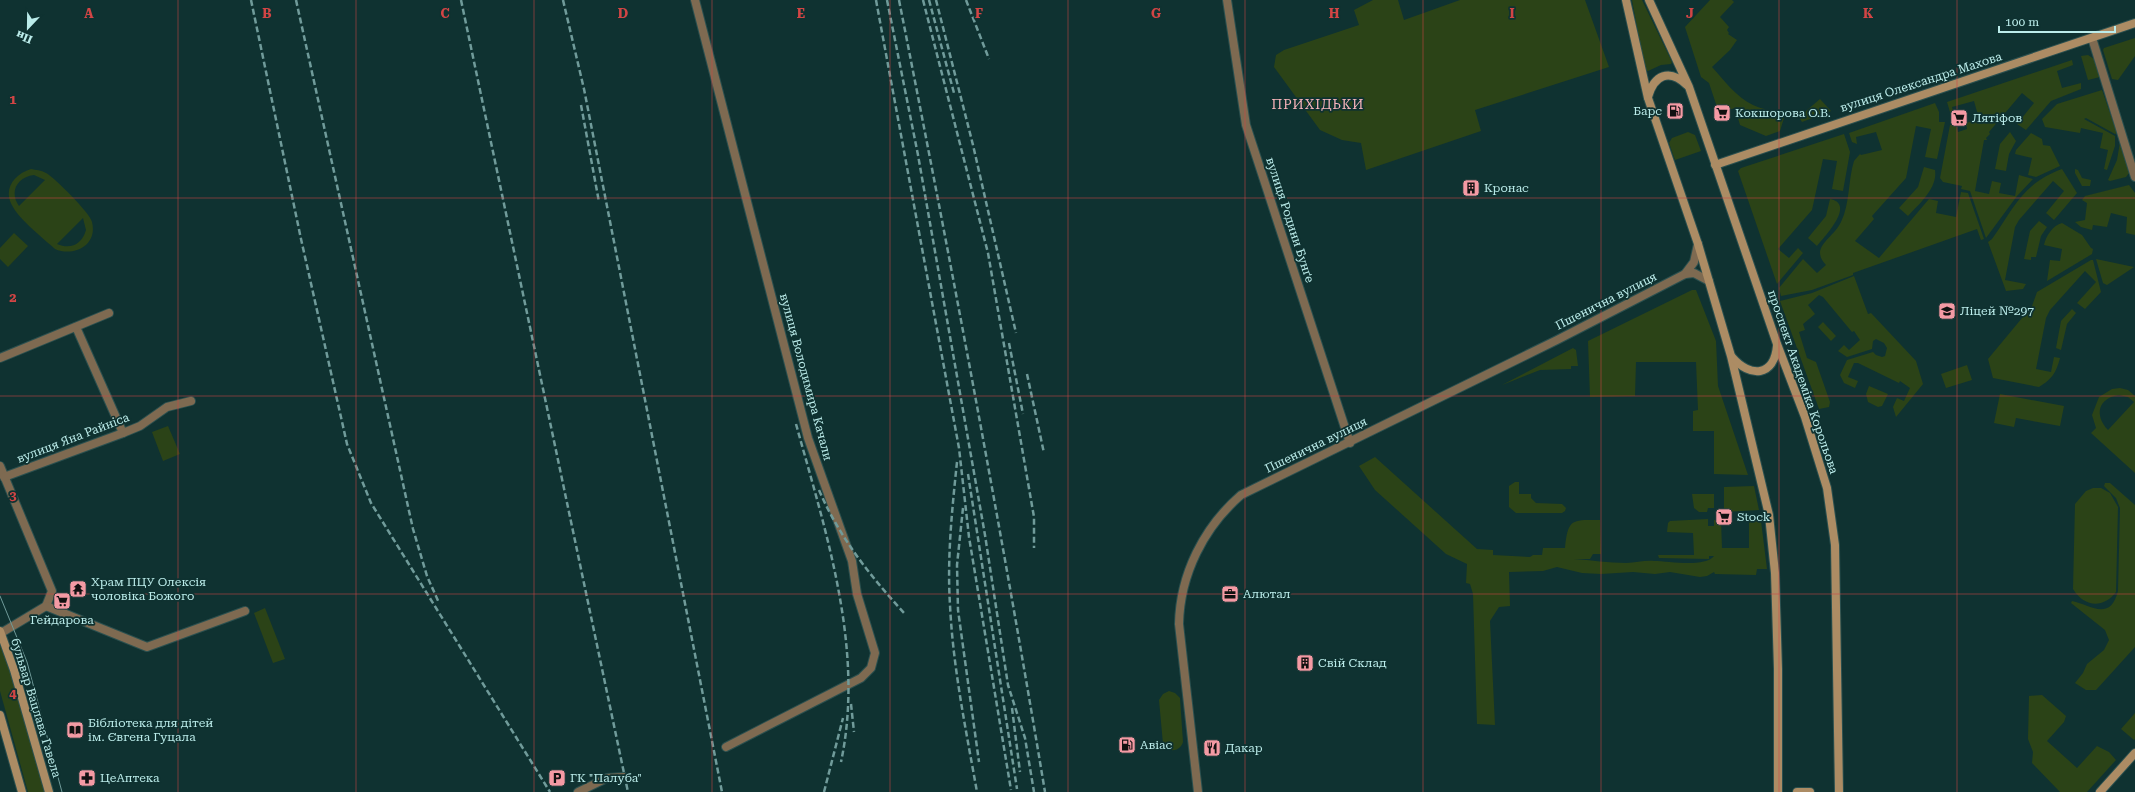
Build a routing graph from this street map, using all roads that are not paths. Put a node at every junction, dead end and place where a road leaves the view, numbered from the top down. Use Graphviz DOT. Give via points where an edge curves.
graph roads {
  1 [pos="695,0"];
  2 [pos="1227,0"];
  3 [pos="1626,0"];
  4 [pos="1649,0"];
  5 [pos="2135,23"];
  6 [pos="2092,38"];
  7 [pos="1689,87"];
  8 [pos="1648,98"];
  9 [pos="1715,165"];
  10 [pos="2135,177"];
  11 [pos="1698,244"];
  12 [pos="1685,274"];
  13 [pos="1709,280"];
  14 [pos="109,313"];
  15 [pos="76,327"];
  16 [pos="1777,344"];
  17 [pos="1732,356"];
  18 [pos="0,358"];
  19 [pos="191,401"];
  20 [pos="123,433"];
  21 [pos="1350,443"];
  22 [pos="0,466"];
  23 [pos="4,477"];
  24 [pos="46,606"];
  25 [pos="244,611"];
  26 [pos="1,632"];
  27 [pos="0,715"];
  28 [pos="726,746"];
  29 [pos="2135,752"];
  30 [pos="624,777"];
  31 [pos="22,792"];
  32 [pos="49,792"];
  33 [pos="578,792"];
  34 [pos="1198,792"];
  35 [pos="1778,792"];
  36 [pos="1797,792"];
  37 [pos="1810,792"];
  38 [pos="1838,792"];
  39 [pos="2100,792"];
  1 -- 28 [label="street, вулиця Володимира Качали" via="808,438 852,561 857,594 875,653 871,668 861,678"];
  2 -- 21 [label="street, вулиця Родини Бунґе" via="1246,125"];
  3 -- 8 [label="main road"];
  4 -- 7 [label="main road, проспект Академіка Корольова"];
  5 -- 6 [label="main road, вулиця Олександра Махова"];
  6 -- 9 [label="main road, вулиця Олександра Махова"];
  6 -- 10 [label="street"];
  7 -- 8 [label="main road" via="1676,76 1663,76 1653,84"];
  7 -- 9 [label="main road, проспект Академіка Корольова"];
  8 -- 11 [label="main road"];
  9 -- 16 [label="main road, проспект Академіка Корольова"];
  11 -- 12 [label="street" via="1694,262"];
  11 -- 13 [label="main road"];
  12 -- 13 [label="street" via="1694,273"];
  12 -- 21 [label="street, Пшенична вулиця"];
  13 -- 17 [label="main road"];
  14 -- 15 [label="street"];
  15 -- 18 [label="street"];
  15 -- 20 [label="street"];
  16 -- 17 [label="main road" via="1773,362 1759,372 1745,369"];
  16 -- 38 [label="main road, проспект Академіка Корольова" via="1805,417 1827,488 1833,525"];
  17 -- 35 [label="main road" via="1764,490 1774,559 1778,669"];
  19 -- 20 [label="street, вулиця Яна Райніса" via="167,406 140,426"];
  20 -- 23 [label="street, вулиця Яна Райніса"];
  21 -- 34 [label="street, Пшенична вулиця" via="1241,495 1226,507 1195,556 1181,597 1179,624"];
  22 -- 23 [label="street"];
  23 -- 24 [label="street" via="52,591"];
  24 -- 25 [label="street" via="147,647"];
  24 -- 26 [label="street"];
  26 -- 32 [label="main road, бульвар Вацлава Гавела"];
  27 -- 31 [label="main road"];
  29 -- 39 [label="main road"];
  30 -- 33 [label="street" via="607,778"];
  36 -- 37 [label="main road"];
}
